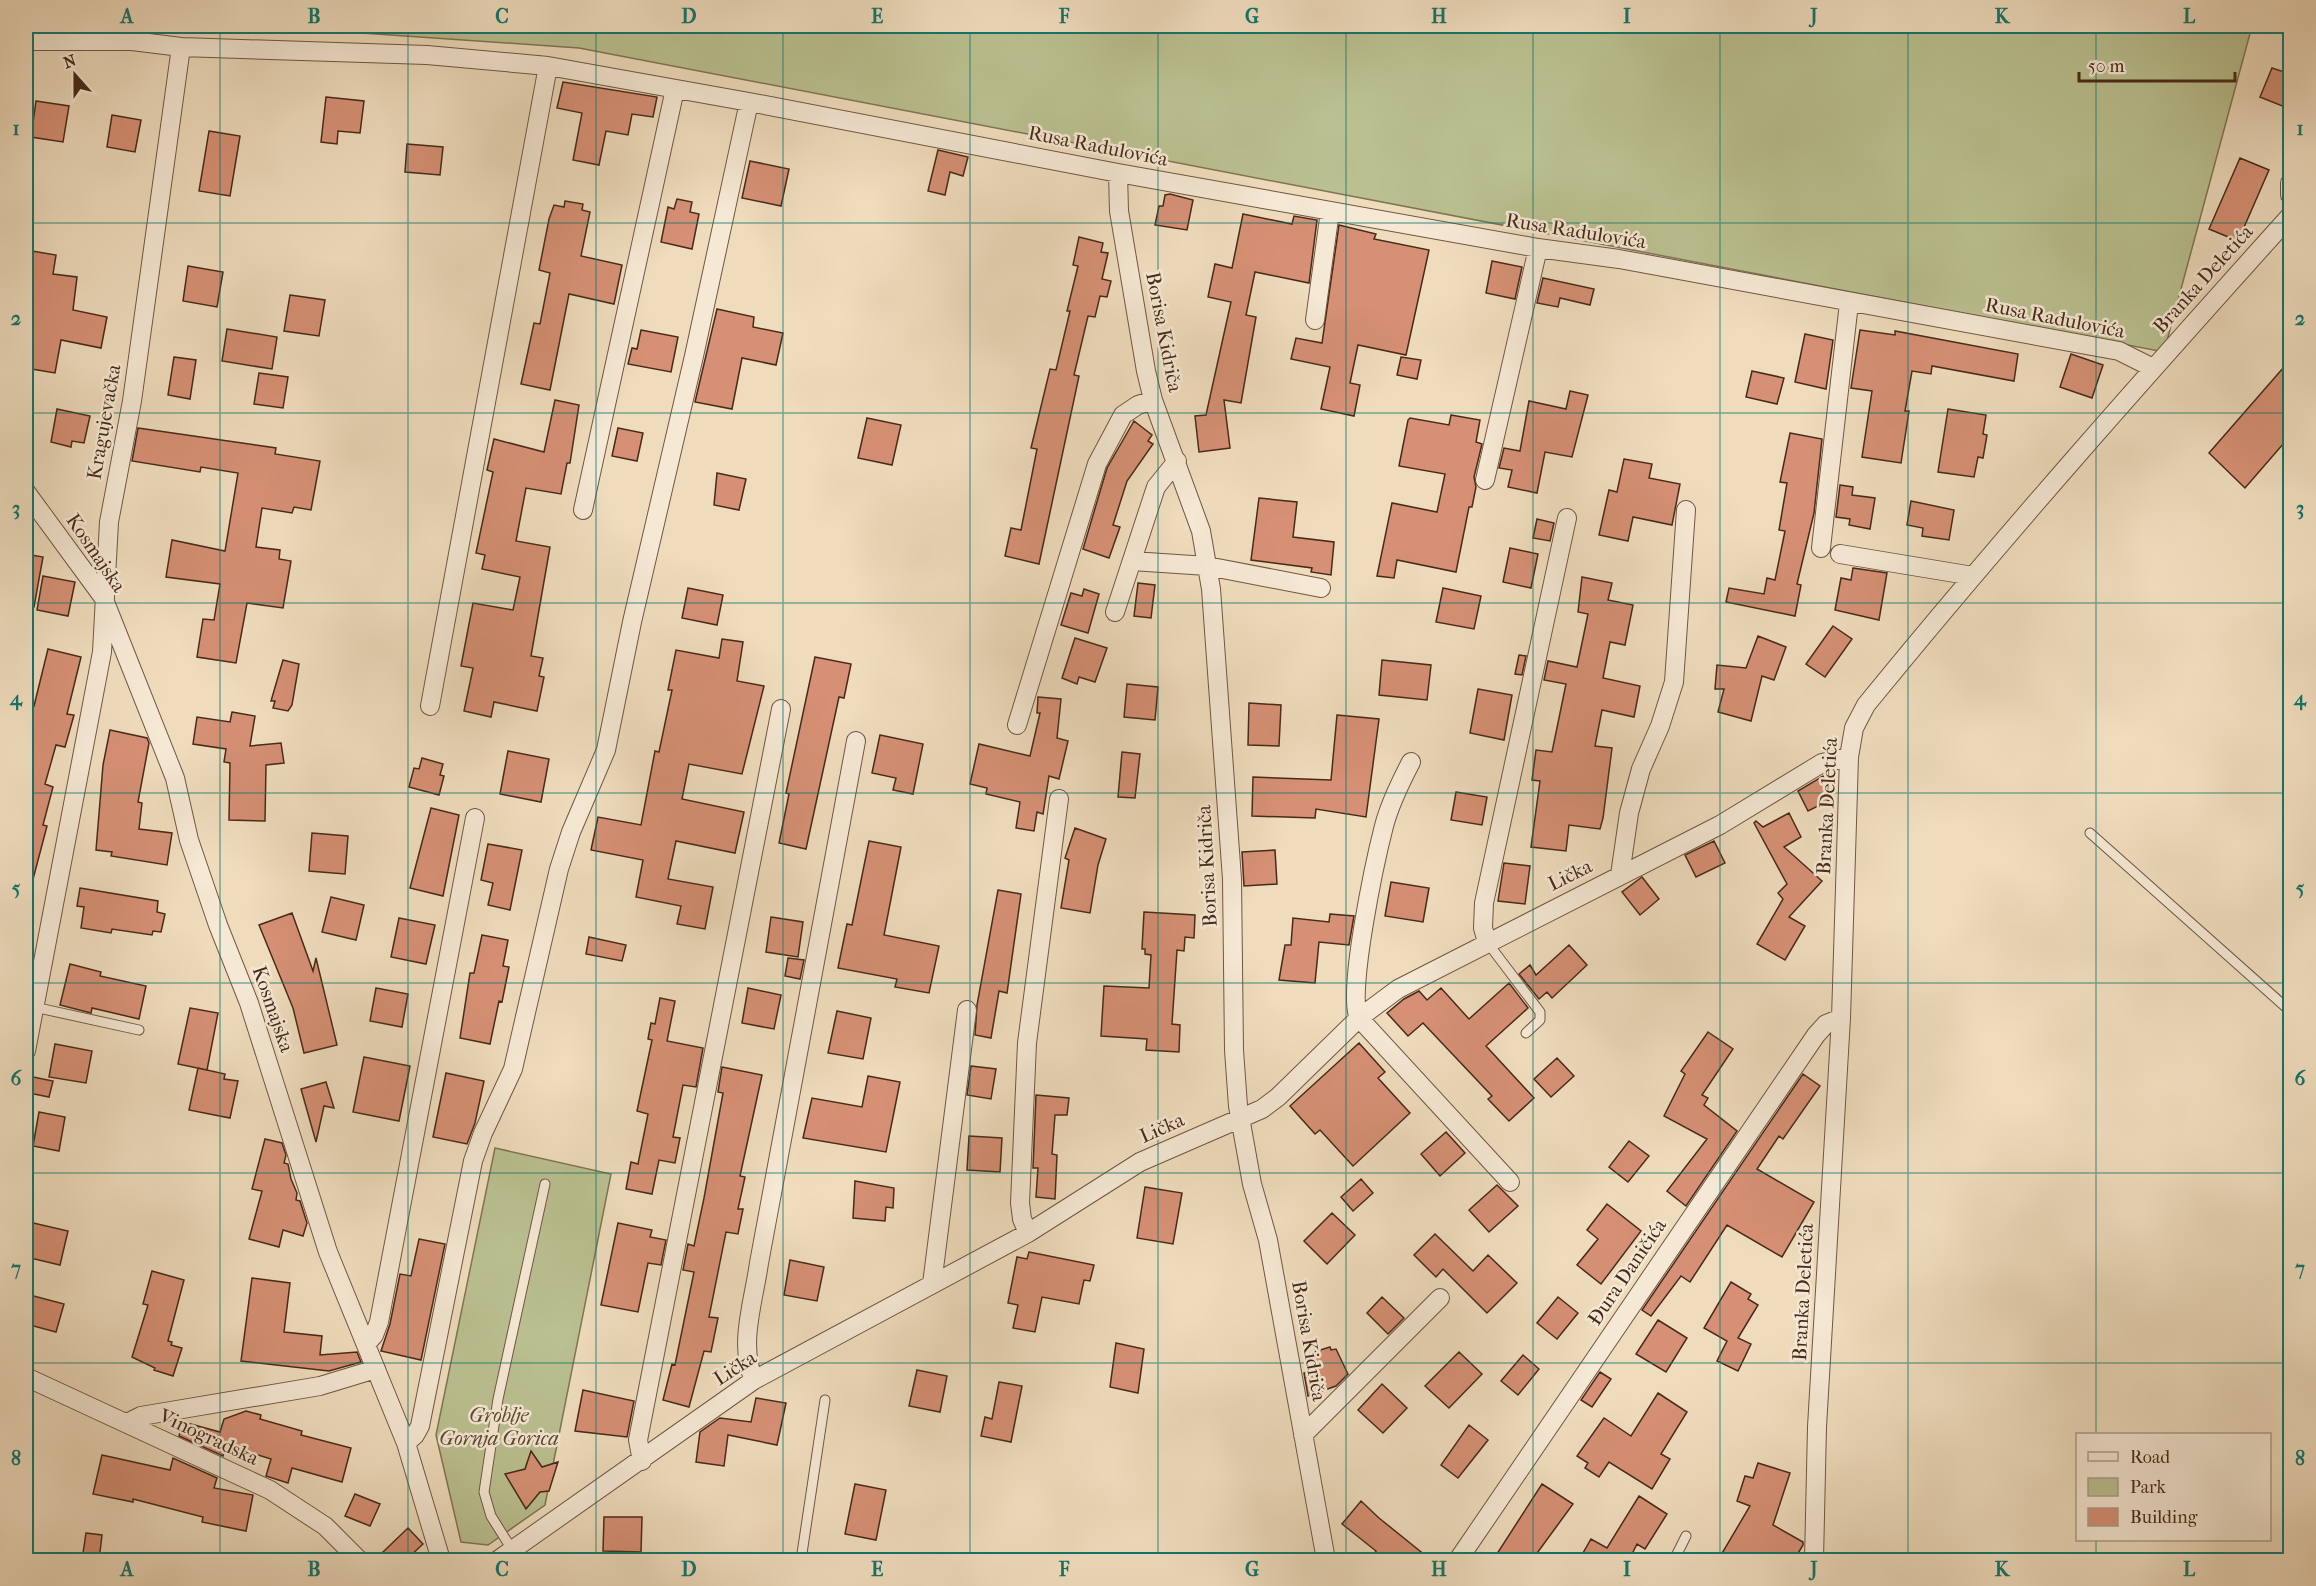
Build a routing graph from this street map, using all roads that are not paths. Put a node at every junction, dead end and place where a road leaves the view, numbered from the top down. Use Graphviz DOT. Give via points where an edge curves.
graph roads {
  1 [pos="26,41"];
  2 [pos="181,47"];
  3 [pos="548,66"];
  4 [pos="675,89"];
  5 [pos="749,102"];
  6 [pos="1118,173"];
  7 [pos="2290,183"];
  8 [pos="2290,195"];
  9 [pos="1330,211"];
  10 [pos="2290,216"];
  11 [pos="1538,248"];
  12 [pos="1849,303"];
  13 [pos="1315,320"];
  14 [pos="2153,368"];
  15 [pos="1153,400"];
  16 [pos="1177,460"];
  17 [pos="1485,480"];
  18 [pos="26,492"];
  19 [pos="583,510"];
  20 [pos="1686,510"];
  21 [pos="1568,519"];
  22 [pos="1821,548"];
  23 [pos="1840,554"];
  24 [pos="1132,561"];
  25 [pos="1207,566"];
  26 [pos="1973,576"];
  27 [pos="1322,588"];
  28 [pos="103,597"];
  29 [pos="1115,612"];
  30 [pos="430,706"];
  31 [pos="781,709"];
  32 [pos="1017,725"];
  33 [pos="856,741"];
  34 [pos="1849,757"];
  35 [pos="1411,762"];
  36 [pos="1059,799"];
  37 [pos="475,818"];
  38 [pos="2090,832"];
  39 [pos="1620,876"];
  40 [pos="1487,942"];
  41 [pos="34,1007"];
  42 [pos="967,1010"];
  43 [pos="2290,1011"];
  44 [pos="1359,1018"];
  45 [pos="1841,1018"];
  46 [pos="139,1030"];
  47 [pos="1526,1033"];
  48 [pos="26,1051"];
  49 [pos="1240,1119"];
  50 [pos="1510,1182"];
  51 [pos="545,1184"];
  52 [pos="1028,1233"];
  53 [pos="932,1284"];
  54 [pos="1440,1299"];
  55 [pos="366,1344"];
  56 [pos="376,1369"];
  57 [pos="26,1377"];
  58 [pos="754,1380"];
  59 [pos="825,1400"];
  60 [pos="127,1423"];
  61 [pos="1303,1435"];
  62 [pos="406,1443"];
  63 [pos="642,1461"];
  64 [pos="1686,1536"];
  65 [pos="506,1556"];
  66 [pos="359,1560"];
  67 [pos="441,1560"];
  68 [pos="801,1560"];
  69 [pos="1326,1560"];
  70 [pos="1458,1560"];
  71 [pos="1674,1560"];
  72 [pos="1814,1560"];
  1 -- 2 [label="street, Rusa Radulovića" via="132,41"];
  2 -- 3 [label="street, Rusa Radulovića" via="427,55"];
  2 -- 28 [label="street, Kragujevačka" via="132,401 109,522"];
  3 -- 4 [label="street, Rusa Radulovića"];
  3 -- 30 [label="street"];
  4 -- 5 [label="street, Rusa Radulovića"];
  4 -- 19 [label="street"];
  5 -- 6 [label="street, Rusa Radulovića"];
  5 -- 62 [label="street" via="606,750 559,869 513,1069 473,1161 420,1425"];
  6 -- 9 [label="street, Rusa Radulovića"];
  6 -- 15 [label="street, Borisa Kidriča" via="1119,211"];
  7 -- 8 [label="street"];
  9 -- 11 [label="street, Rusa Radulovića"];
  9 -- 13 [label="street"];
  10 -- 14 [label="street, Branka Deletića"];
  11 -- 12 [label="street, Rusa Radulovića"];
  11 -- 17 [label="street"];
  12 -- 14 [label="street, Rusa Radulovića" via="2119,351"];
  12 -- 22 [label="street"];
  14 -- 26 [label="street, Branka Deletića"];
  15 -- 16 [label="street, Borisa Kidriča"];
  15 -- 32 [label="street" via="1123,415 1097,464"];
  16 -- 24 [label="street" via="1156,486"];
  16 -- 25 [label="street, Borisa Kidriča"];
  18 -- 28 [label="street, Kosmajska"];
  20 -- 39 [label="street" via="1674,682 1629,813"];
  21 -- 40 [label="street" via="1484,903"];
  23 -- 26 [label="street"];
  24 -- 25 [label="street"];
  24 -- 29 [label="street"];
  25 -- 27 [label="street"];
  25 -- 49 [label="street, Borisa Kidriča" via="1232,879 1234,1050"];
  26 -- 34 [label="street, Branka Deletića" via="1866,705 1854,728"];
  28 -- 41 [label="street, Kragujevačka" via="102,652"];
  28 -- 55 [label="street, Kosmajska" via="175,778 203,884 249,1003 328,1252"];
  31 -- 63 [label="street" via="638,1440"];
  33 -- 58 [label="street" via="759,1263 747,1342"];
  34 -- 39 [label="street, Lička" via="1822,763 1720,825"];
  34 -- 45 [label="street, Branka Deletića"];
  35 -- 44 [label="street" via="1395,791 1384,825 1355,990"];
  36 -- 52 [label="street" via="1027,1043 1020,1203"];
  37 -- 55 [label="street" via="379,1322"];
  38 -- 43 [label="lane"];
  39 -- 40 [label="street, Lička"];
  40 -- 44 [label="street, Lička" via="1398,989"];
  40 -- 47 [label="lane" via="1540,1012 1540,1020"];
  41 -- 46 [label="lane"];
  41 -- 48 [label="street, Kragujevačka"];
  42 -- 53 [label="street"];
  44 -- 49 [label="street, Lička" via="1278,1097"];
  44 -- 50 [label="street"];
  45 -- 70 [label="street, Đura Daničića" via="1826,1024 1816,1035"];
  45 -- 72 [label="street, Branka Deletića" via="1817,1427"];
  49 -- 52 [label="street, Lička" via="1153,1155"];
  49 -- 61 [label="street, Borisa Kidriča" via="1252,1185 1268,1240"];
  51 -- 65 [label="lane" via="498,1399 484,1492"];
  52 -- 53 [label="street, Lička"];
  53 -- 58 [label="street, Lička"];
  54 -- 61 [label="street"];
  55 -- 56 [label="street, Kosmajska"];
  56 -- 60 [label="street" via="320,1386 141,1416"];
  56 -- 62 [label="street, Kosmajska"];
  57 -- 60 [label="street, Vinogradska"];
  58 -- 63 [label="street, Lička"];
  59 -- 68 [label="lane"];
  60 -- 66 [label="street, Vinogradska" via="270,1490 325,1526"];
  61 -- 69 [label="street, Borisa Kidriča"];
  62 -- 67 [label="street, Kosmajska"];
  63 -- 65 [label="street, Lička"];
  64 -- 71 [label="lane"];
}
